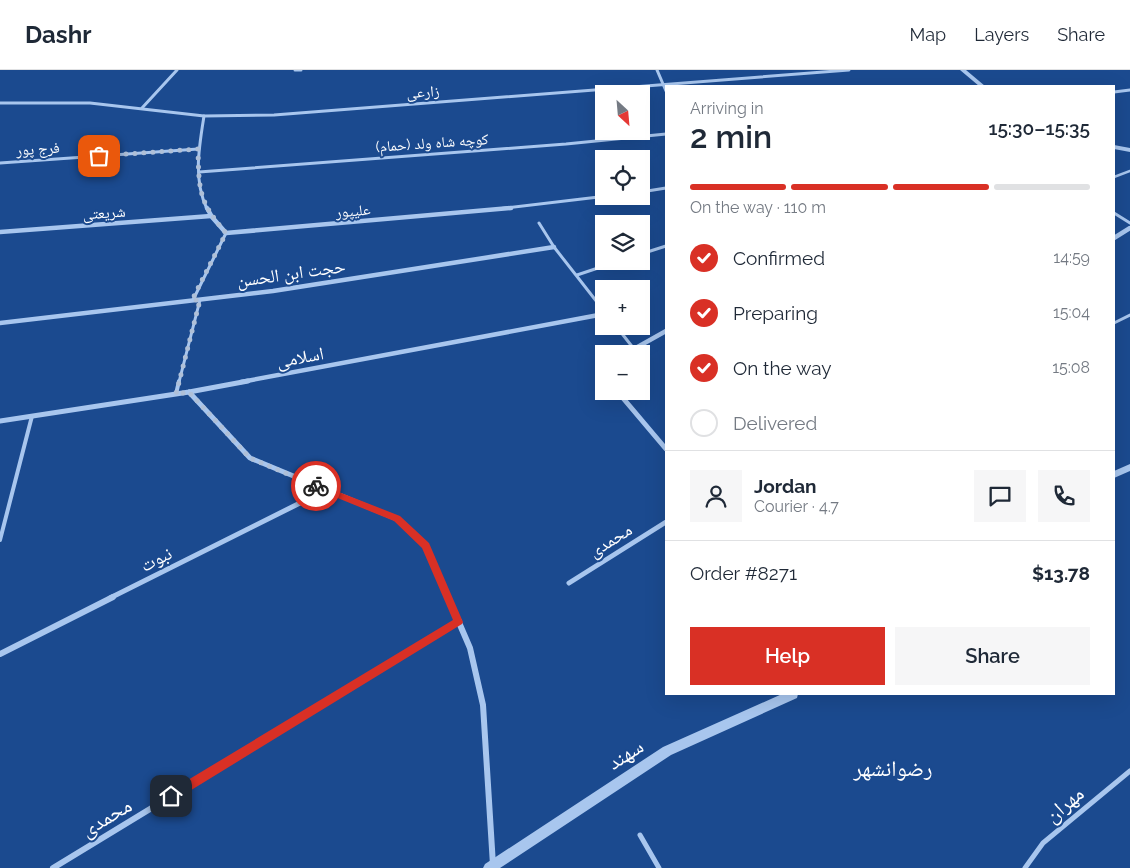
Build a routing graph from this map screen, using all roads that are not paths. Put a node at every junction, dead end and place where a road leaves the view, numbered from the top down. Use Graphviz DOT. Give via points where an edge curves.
graph roads {
  1 [pos="178,70"];
  2 [pos="295,70"];
  3 [pos="302,70"];
  4 [pos="657,70"];
  5 [pos="849,70"];
  6 [pos="963,70"];
  7 [pos="663,84"];
  8 [pos="981,85"];
  9 [pos="665,89"];
  10 [pos="1130,90"];
  11 [pos="1115,92"];
  12 [pos="0,103"];
  13 [pos="142,108"];
  14 [pos="204,116"];
  15 [pos="665,134"];
  16 [pos="1115,147"];
  17 [pos="198,149"];
  18 [pos="1130,150"];
  19 [pos="0,163"];
  20 [pos="1130,171"];
  21 [pos="199,172"];
  22 [pos="1115,177"];
  23 [pos="665,188"];
  24 [pos="650,191"];
  25 [pos="595,198"];
  26 [pos="1115,214"];
  27 [pos="211,216"];
  28 [pos="539,223"];
  29 [pos="1130,223"];
  30 [pos="1130,228"];
  31 [pos="0,232"];
  32 [pos="226,233"];
  33 [pos="1115,237"];
  34 [pos="665,246"];
  35 [pos="554,247"];
  36 [pos="650,251"];
  37 [pos="595,268"];
  38 [pos="577,274"];
  39 [pos="192,300"];
  40 [pos="200,300"];
  41 [pos="595,300"];
  42 [pos="595,315"];
  43 [pos="1130,316"];
  44 [pos="0,323"];
  45 [pos="1115,323"];
  46 [pos="665,332"];
  47 [pos="623,335"];
  48 [pos="631,345"];
  49 [pos="641,345"];
  50 [pos="189,392"];
  51 [pos="176,394"];
  52 [pos="625,400"];
  53 [pos="32,416"];
  54 [pos="0,421"];
  55 [pos="665,448"];
  56 [pos="1130,467"];
  57 [pos="1115,474"];
  58 [pos="326,490"];
  59 [pos="665,523"];
  60 [pos="0,540"];
  61 [pos="569,583"];
  62 [pos="459,622"];
  63 [pos="0,654"];
  64 [pos="791,695"];
  65 [pos="1130,771"];
  66 [pos="640,835"];
  67 [pos="491,867"];
  68 [pos="53,868"];
  69 [pos="659,868"];
  70 [pos="1024,868"];
  1 -- 13 [label="street"];
  2 -- 3 [label="street"];
  4 -- 7 [label="street"];
  5 -- 7 [label="street, زارعی"];
  6 -- 8 [label="street"];
  7 -- 9 [label="street"];
  7 -- 14 [label="street, زارعی" via="274,115"];
  10 -- 11 [label="street"];
  12 -- 13 [label="street, زارعی" via="90,103"];
  13 -- 14 [label="street, زارعی"];
  14 -- 17 [label="street"];
  15 -- 21 [label="street, کوچه شاه ولد (حمام)"];
  16 -- 18 [label="street"];
  17 -- 19 [label="street, فرج پور"];
  17 -- 21 [label="street"];
  20 -- 22 [label="lane"];
  21 -- 27 [label="street" via="199,188"];
  23 -- 24 [label="street"];
  25 -- 32 [label="street, علیپور"];
  26 -- 29 [label="lane"];
  27 -- 31 [label="street, شریعتی"];
  27 -- 32 [label="street"];
  28 -- 35 [label="lane"];
  30 -- 33 [label="street"];
  32 -- 39 [label="lane"];
  34 -- 36 [label="lane"];
  35 -- 38 [label="lane"];
  35 -- 40 [label="street, حجت ابن الحسن"];
  37 -- 38 [label="lane"];
  38 -- 41 [label="lane"];
  39 -- 40 [label="street, حجت ابن الحسن"];
  39 -- 44 [label="street, حجت ابن الحسن"];
  40 -- 51 [label="lane"];
  42 -- 50 [label="street, اسلامی"];
  43 -- 45 [label="lane"];
  46 -- 49 [label="street"];
  47 -- 48 [label="lane"];
  50 -- 51 [label="street, اسلامی"];
  50 -- 58 [label="street" via="250,458"];
  51 -- 53 [label="street, اسلامی"];
  52 -- 55 [label="street"];
  53 -- 54 [label="street, اسلامی"];
  53 -- 60 [label="lane"];
  56 -- 57 [label="street"];
  58 -- 62 [label="street" via="397,518 426,546"];
  58 -- 63 [label="street, نبوت"];
  59 -- 61 [label="street, محمدی"];
  62 -- 67 [label="street" via="470,648 483,705"];
  62 -- 68 [label="street, محمدی"];
  64 -- 67 [label="street, سهند" via="667,751"];
  65 -- 70 [label="lane, مهران" via="1042,843"];
  66 -- 69 [label="lane"];
}
